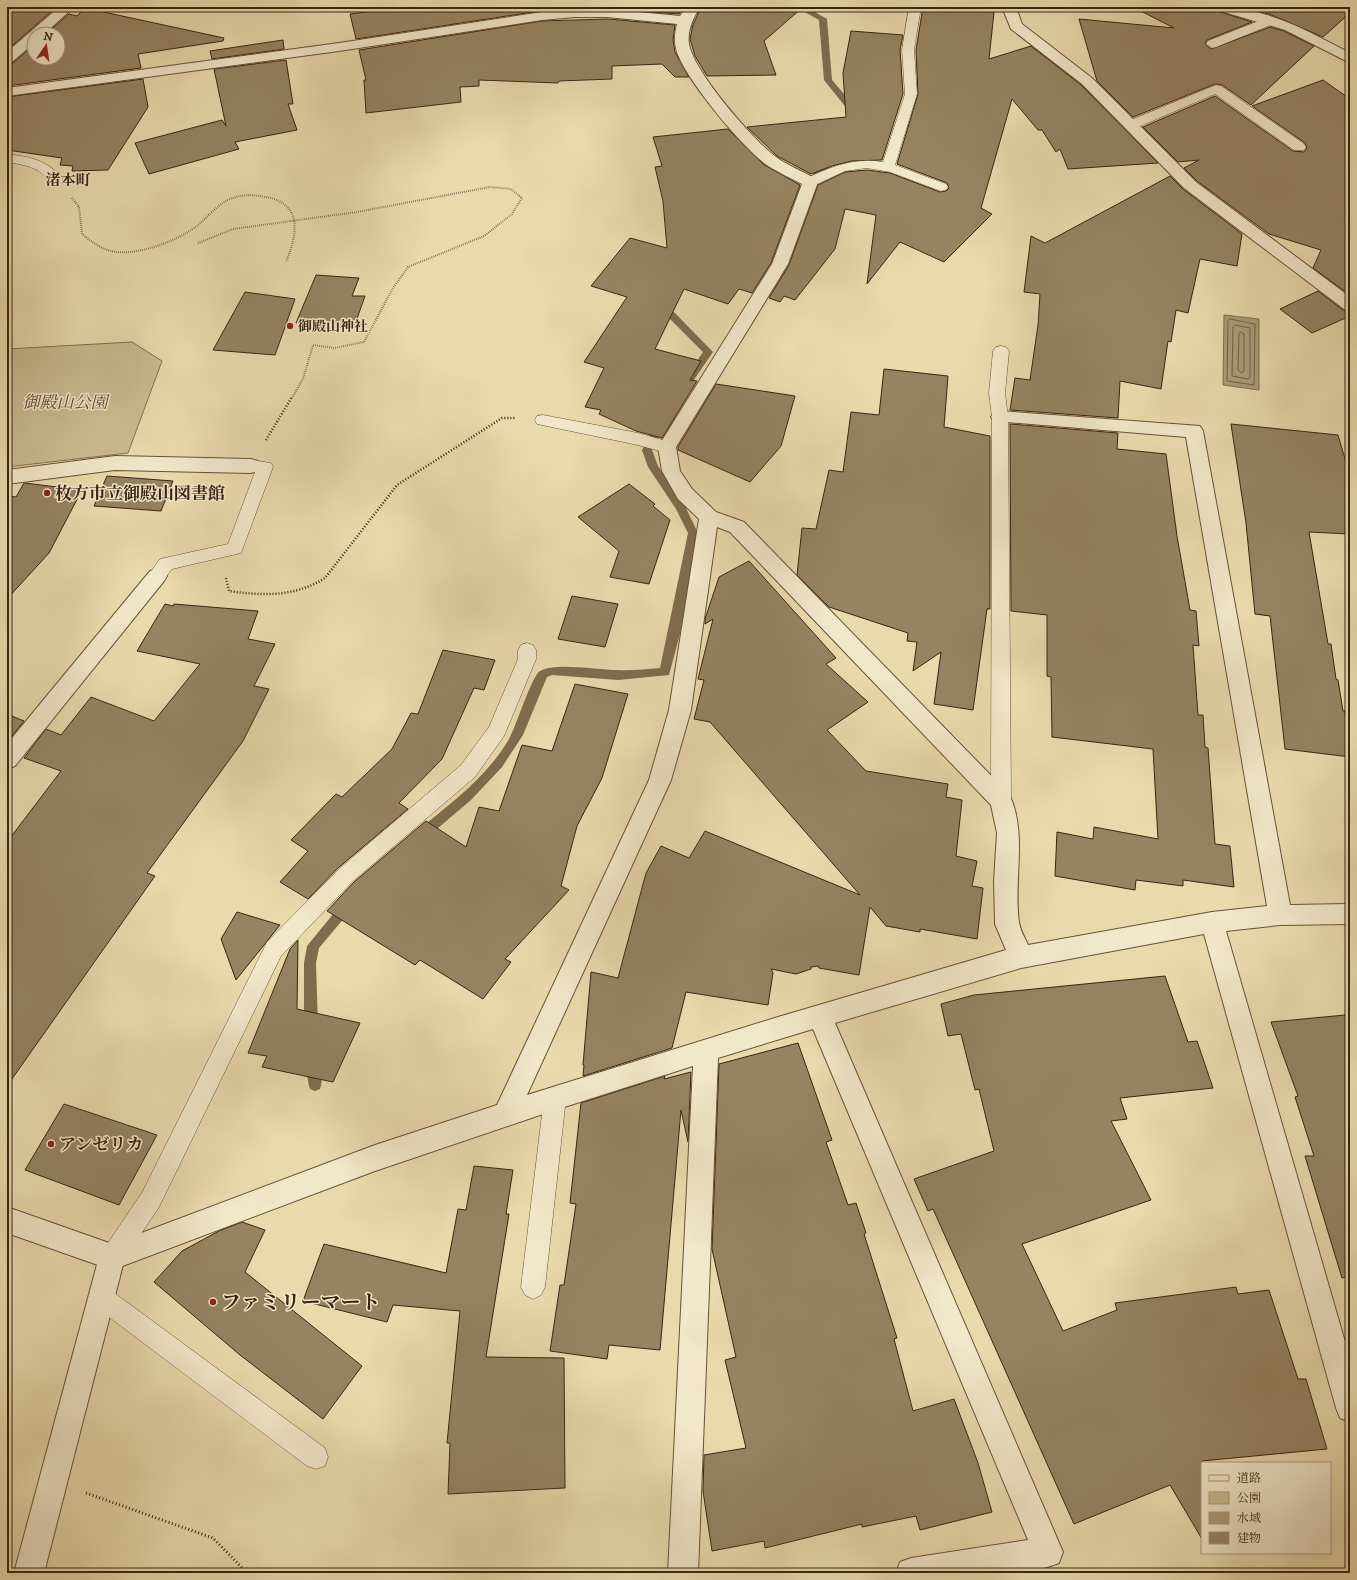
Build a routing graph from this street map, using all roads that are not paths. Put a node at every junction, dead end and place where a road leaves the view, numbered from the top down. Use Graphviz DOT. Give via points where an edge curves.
graph roads {
  1 [pos="67,7"];
  2 [pos="693,7"];
  3 [pos="915,7"];
  4 [pos="1009,7"];
  5 [pos="1222,7"];
  6 [pos="1269,21"];
  7 [pos="684,22"];
  8 [pos="45,26"];
  9 [pos="26,43"];
  10 [pos="1212,44"];
  11 [pos="7,59"];
  12 [pos="1350,59"];
  13 [pos="7,92"];
  14 [pos="1131,125"];
  15 [pos="1299,147"];
  16 [pos="7,158"];
  17 [pos="888,166"];
  18 [pos="56,180"];
  19 [pos="810,182"];
  20 [pos="941,188"];
  21 [pos="1350,305"];
  22 [pos="1001,351"];
  23 [pos="1000,417"];
  24 [pos="542,420"];
  25 [pos="667,447"];
  26 [pos="251,466"];
  27 [pos="7,477"];
  28 [pos="709,518"];
  29 [pos="157,576"];
  30 [pos="527,650"];
  31 [pos="7,760"];
  32 [pos="1001,801"];
  33 [pos="1350,914"];
  34 [pos="1280,915"];
  35 [pos="1212,922"];
  36 [pos="1020,957"];
  37 [pos="820,1016"];
  38 [pos="706,1051"];
  39 [pos="555,1098"];
  40 [pos="505,1115"];
  41 [pos="7,1220"];
  42 [pos="112,1257"];
  43 [pos="533,1287"];
  44 [pos="101,1297"];
  45 [pos="1350,1408"];
  46 [pos="316,1457"];
  47 [pos="29,1573"];
  48 [pos="683,1573"];
  49 [pos="911,1573"];
  1 -- 8 [label="street"];
  2 -- 7 [label="street"];
  3 -- 17 [label="lane" via="908,50 910,94"];
  4 -- 14 [label="street" via="1016,26 1087,81"];
  5 -- 6 [label="street"];
  6 -- 10 [label="lane"];
  6 -- 12 [label="street" via="1290,27"];
  7 -- 13 [label="street" via="607,13 549,15 331,48"];
  7 -- 19 [label="street" via="682,46 695,71 733,123 770,160"];
  9 -- 11 [label="street"];
  14 -- 15 [label="lane" via="1216,89"];
  14 -- 21 [label="street" via="1190,184"];
  16 -- 18 [label="lane" via="39,164 52,172"];
  17 -- 19 [label="lane" via="842,168"];
  17 -- 20 [label="lane"];
  19 -- 25 [label="street" via="780,264"];
  22 -- 23 [label="lane" via="997,392"];
  23 -- 32 [label="lane"];
  23 -- 34 [label="street" via="1194,431"];
  24 -- 25 [label="lane"];
  25 -- 28 [label="street" via="671,471 685,494"];
  26 -- 27 [label="street" via="115,463"];
  26 -- 29 [label="lane" via="265,466 235,549 166,564"];
  28 -- 32 [label="street" via="738,527"];
  28 -- 40 [label="street" via="680,710 660,780"];
  29 -- 31 [label="street"];
  30 -- 42 [label="lane" via="528,659 496,732 468,771 346,875 274,949 151,1199"];
  32 -- 36 [label="street" via="1008,833 1005,881 1007,924"];
  33 -- 34 [label="street"];
  34 -- 35 [label="street"];
  35 -- 36 [label="street"];
  35 -- 45 [label="street"];
  36 -- 37 [label="street"];
  37 -- 38 [label="street"];
  37 -- 49 [label="street" via="1048,1552"];
  38 -- 39 [label="street"];
  38 -- 48 [label="street"];
  39 -- 40 [label="street"];
  39 -- 43 [label="lane"];
  40 -- 42 [label="street" via="375,1158"];
  41 -- 42 [label="street"];
  42 -- 44 [label="street"];
  44 -- 46 [label="lane"];
  44 -- 47 [label="street"];
}
